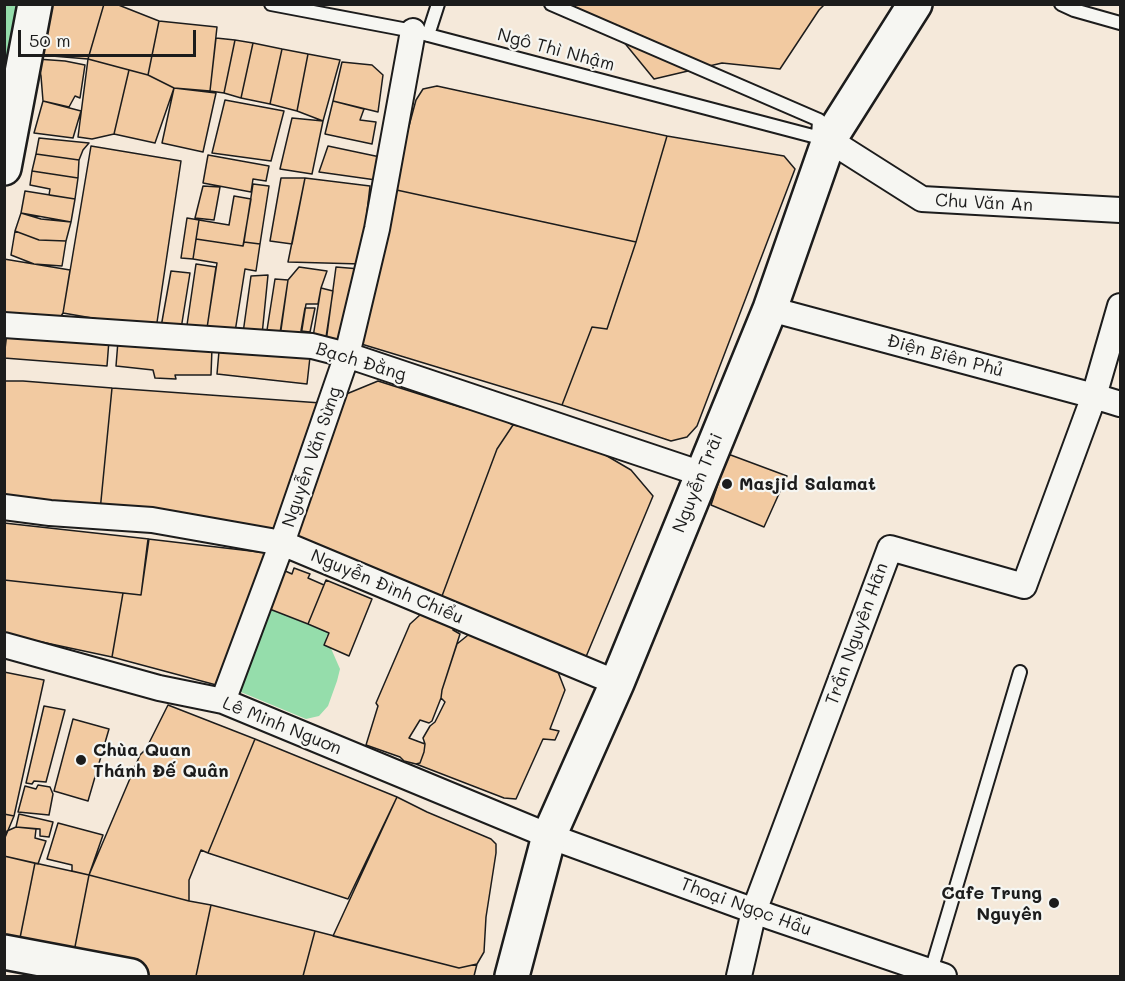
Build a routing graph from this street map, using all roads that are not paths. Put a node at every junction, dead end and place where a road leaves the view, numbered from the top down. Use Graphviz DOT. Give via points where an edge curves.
graph roads {
  1 [pos="35,4"];
  2 [pos="271,4"];
  3 [pos="438,4"];
  4 [pos="551,4"];
  5 [pos="915,4"];
  6 [pos="1061,4"];
  7 [pos="1120,23"];
  8 [pos="420,33"];
  9 [pos="824,139"];
  10 [pos="4,168"];
  11 [pos="1120,210"];
  12 [pos="1120,306"];
  13 [pos="770,309"];
  14 [pos="4,325"];
  15 [pos="347,355"];
  16 [pos="1094,396"];
  17 [pos="1120,404"];
  18 [pos="702,474"];
  19 [pos="4,507"];
  20 [pos="282,543"];
  21 [pos="4,645"];
  22 [pos="1020,672"];
  23 [pos="617,683"];
  24 [pos="223,700"];
  25 [pos="549,836"];
  26 [pos="754,911"];
  27 [pos="4,952"];
  28 [pos="934,975"];
  29 [pos="130,976"];
  30 [pos="512,976"];
  31 [pos="739,976"];
  1 -- 10 [label="street"];
  2 -- 8 [label="lane, Ngô Thì Nhậm"];
  3 -- 8 [label="lane"];
  4 -- 9 [label="lane" via="819,120"];
  5 -- 9 [label="street, Nguyễn Trãi"];
  6 -- 7 [label="lane"];
  8 -- 9 [label="lane, Ngô Thì Nhậm"];
  8 -- 15 [label="street, Nguyễn Văn Sừng"];
  9 -- 11 [label="street, Chu Văn An" via="922,199"];
  9 -- 13 [label="street, Nguyễn Trãi"];
  12 -- 16 [label="street"];
  13 -- 16 [label="street, Điện Biên Phủ"];
  13 -- 18 [label="street, Nguyễn Trãi"];
  14 -- 15 [label="street, Bạch Đằng" via="312,346"];
  15 -- 18 [label="street, Bạch Đằng"];
  15 -- 20 [label="street, Nguyễn Văn Sừng"];
  16 -- 17 [label="street, Điện Biên Phủ"];
  16 -- 26 [label="street, Trần Nguyên Hãn" via="1024,586 890,548"];
  18 -- 23 [label="street, Nguyễn Trãi"];
  19 -- 20 [label="street, Nguyễn Đình Chiểu" via="152,520"];
  20 -- 23 [label="street, Nguyễn Đình Chiểu"];
  20 -- 24 [label="street, Nguyễn Văn Sừng"];
  21 -- 24 [label="street, Lê Minh Nguơn" via="159,688"];
  22 -- 28 [label="lane"];
  23 -- 25 [label="street, Nguyễn Trãi"];
  24 -- 25 [label="street, Lê Minh Nguơn"];
  25 -- 26 [label="street, Thoại Ngọc Hầu"];
  25 -- 30 [label="street, Nguyễn Trãi"];
  26 -- 28 [label="street, Thoại Ngọc Hầu"];
  26 -- 31 [label="street, Trần Nguyên Hãn"];
  27 -- 29 [label="street"];
}
